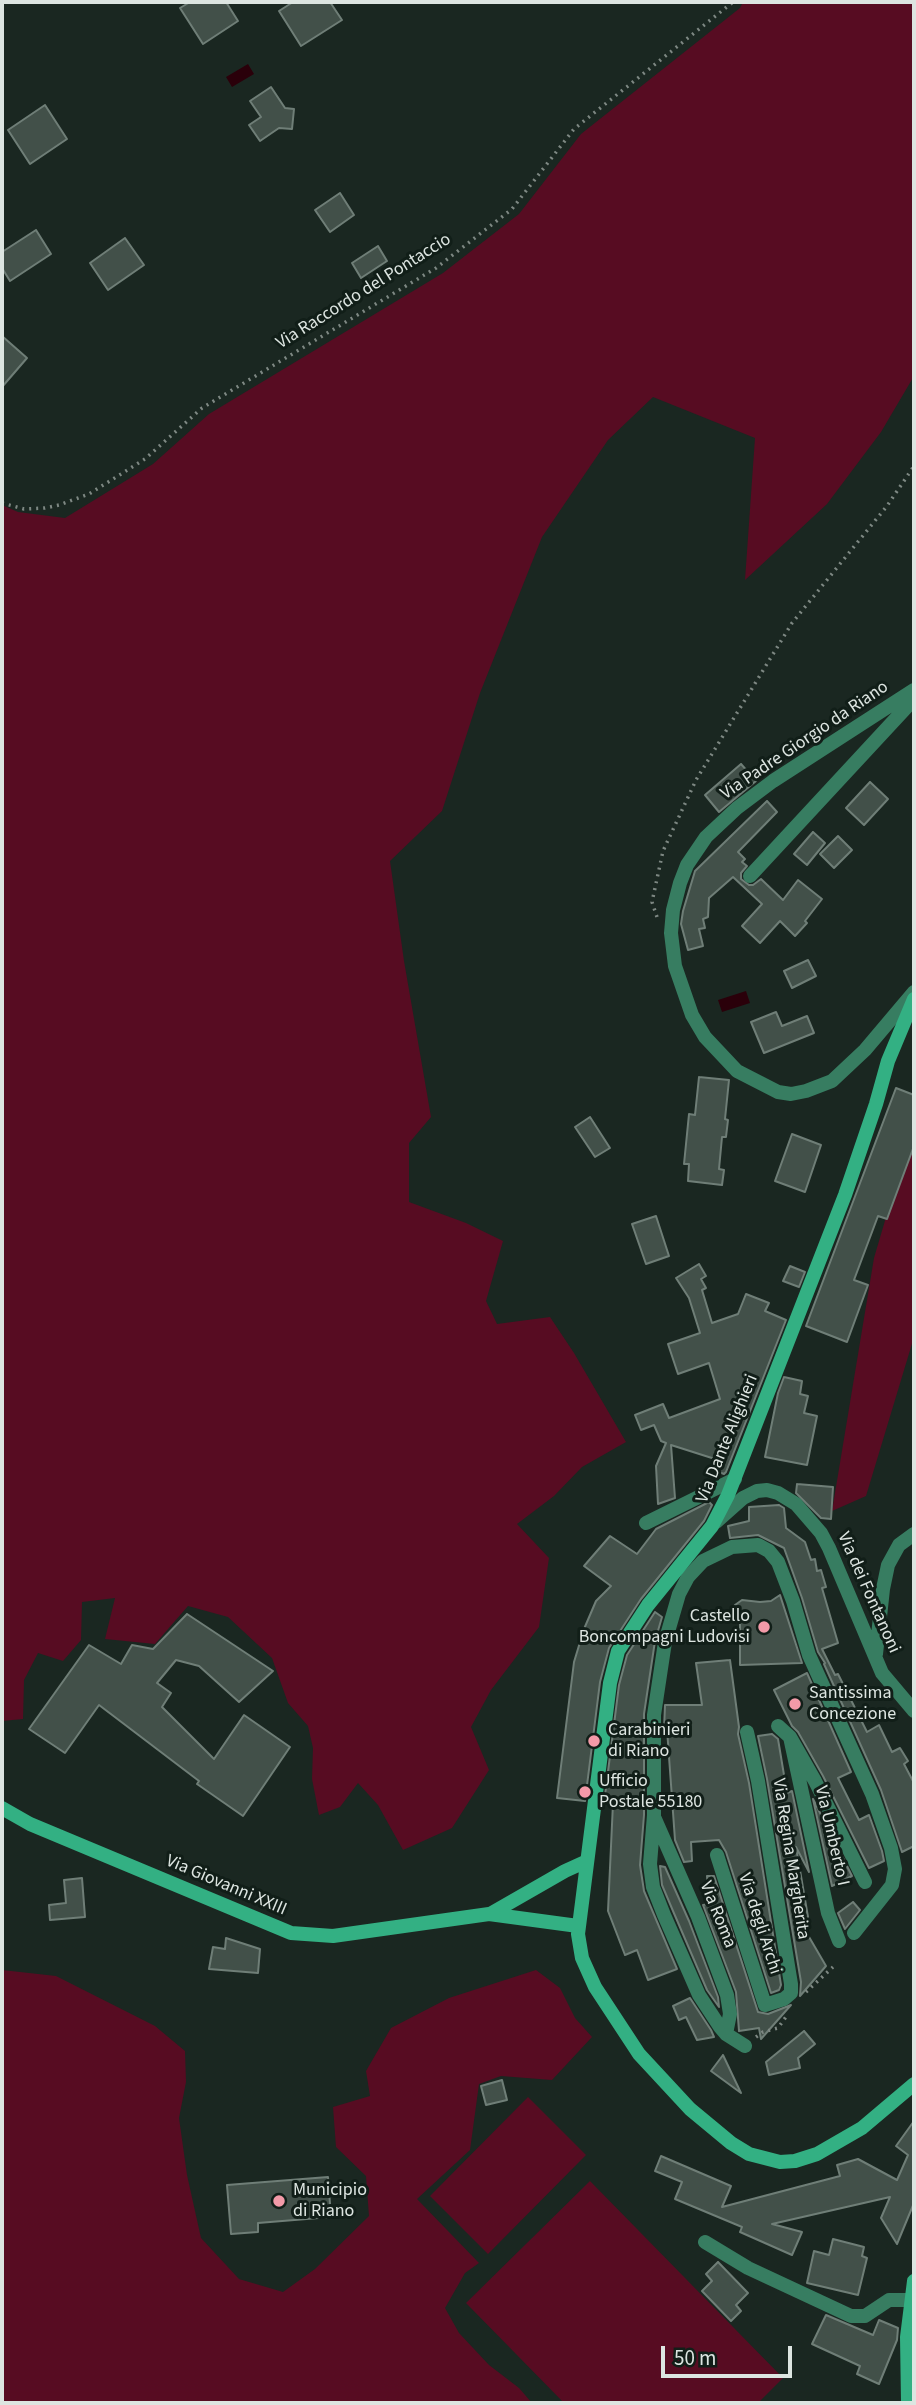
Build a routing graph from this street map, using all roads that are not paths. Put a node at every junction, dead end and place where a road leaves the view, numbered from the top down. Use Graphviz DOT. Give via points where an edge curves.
graph roads {
  1 [pos="914,690"];
  2 [pos="914,699"];
  3 [pos="750,876"];
  4 [pos="914,992"];
  5 [pos="914,999"];
  6 [pos="735,1479"];
  7 [pos="646,1523"];
  8 [pos="712,1526"];
  9 [pos="914,1534"];
  10 [pos="682,1578"];
  11 [pos="876,1660"];
  12 [pos="914,1711"];
  13 [pos="778,1726"];
  14 [pos="747,1732"];
  15 [pos="790,1737"];
  16 [pos="2,1808"];
  17 [pos="654,1815"];
  18 [pos="717,1856"];
  19 [pos="587,1861"];
  20 [pos="865,1882"];
  21 [pos="489,1914"];
  22 [pos="578,1926"];
  23 [pos="854,1933"];
  24 [pos="839,1941"];
  25 [pos="765,2005"];
  26 [pos="726,2034"];
  27 [pos="746,2046"];
  28 [pos="914,2084"];
  29 [pos="705,2242"];
  30 [pos="914,2282"];
  31 [pos="911,2300"];
  32 [pos="908,2403"];
  1 -- 4 [label="street, Via Padre Giorgio da Riano" via="773,781 706,837 687,865 671,923 675,966 705,1037 733,1068 778,1092 806,1091 832,1081 865,1051"];
  2 -- 3 [label="street"];
  5 -- 6 [label="main road, Via Dante Alighieri" via="888,1061 842,1205"];
  6 -- 7 [label="street"];
  6 -- 8 [label="main road, Via Dante Alighieri"];
  8 -- 10 [label="main road, Via Dante Alighieri"];
  8 -- 11 [label="street, Via dei Fontanoni" via="757,1491 773,1492 796,1504 829,1548"];
  9 -- 11 [label="street" via="899,1545 888,1565"];
  10 -- 17 [label="street" via="656,1690"];
  10 -- 19 [label="main road, Via Dante Alighieri" via="626,1636 616,1657"];
  10 -- 23 [label="street" via="709,1557 743,1545 762,1547 780,1566 809,1655 872,1794 893,1854 892,1885"];
  11 -- 12 [label="street, Via dei Fontanoni"];
  13 -- 15 [label="street"];
  14 -- 25 [label="street, Via Regina Margherita" via="791,1983 791,1993"];
  15 -- 20 [label="street"];
  15 -- 24 [label="street, Via Umberto I" via="828,1913"];
  16 -- 21 [label="main road, Via Giovanni XXIII" via="30,1824 291,1933 333,1936"];
  17 -- 26 [label="street, Via Roma" via="727,1995"];
  17 -- 26 [label="street" via="653,1887 692,1982"];
  18 -- 25 [label="street, Via degli Archi"];
  19 -- 21 [label="main road, Via Giovanni XXIII"];
  19 -- 22 [label="main road, Via Dante Alighieri"];
  21 -- 22 [label="main road, Via Giovanni XXIII"];
  22 -- 28 [label="main road, Via Dante Alighieri" via="580,1950 591,1977 639,2054 690,2109 749,2154 780,2162 817,2154 862,2128"];
  26 -- 27 [label="street"];
  29 -- 31 [label="street" via="748,2268 851,2316 865,2316 889,2300"];
  30 -- 31 [label="main road"];
  31 -- 32 [label="main road" via="906,2348"];
}
